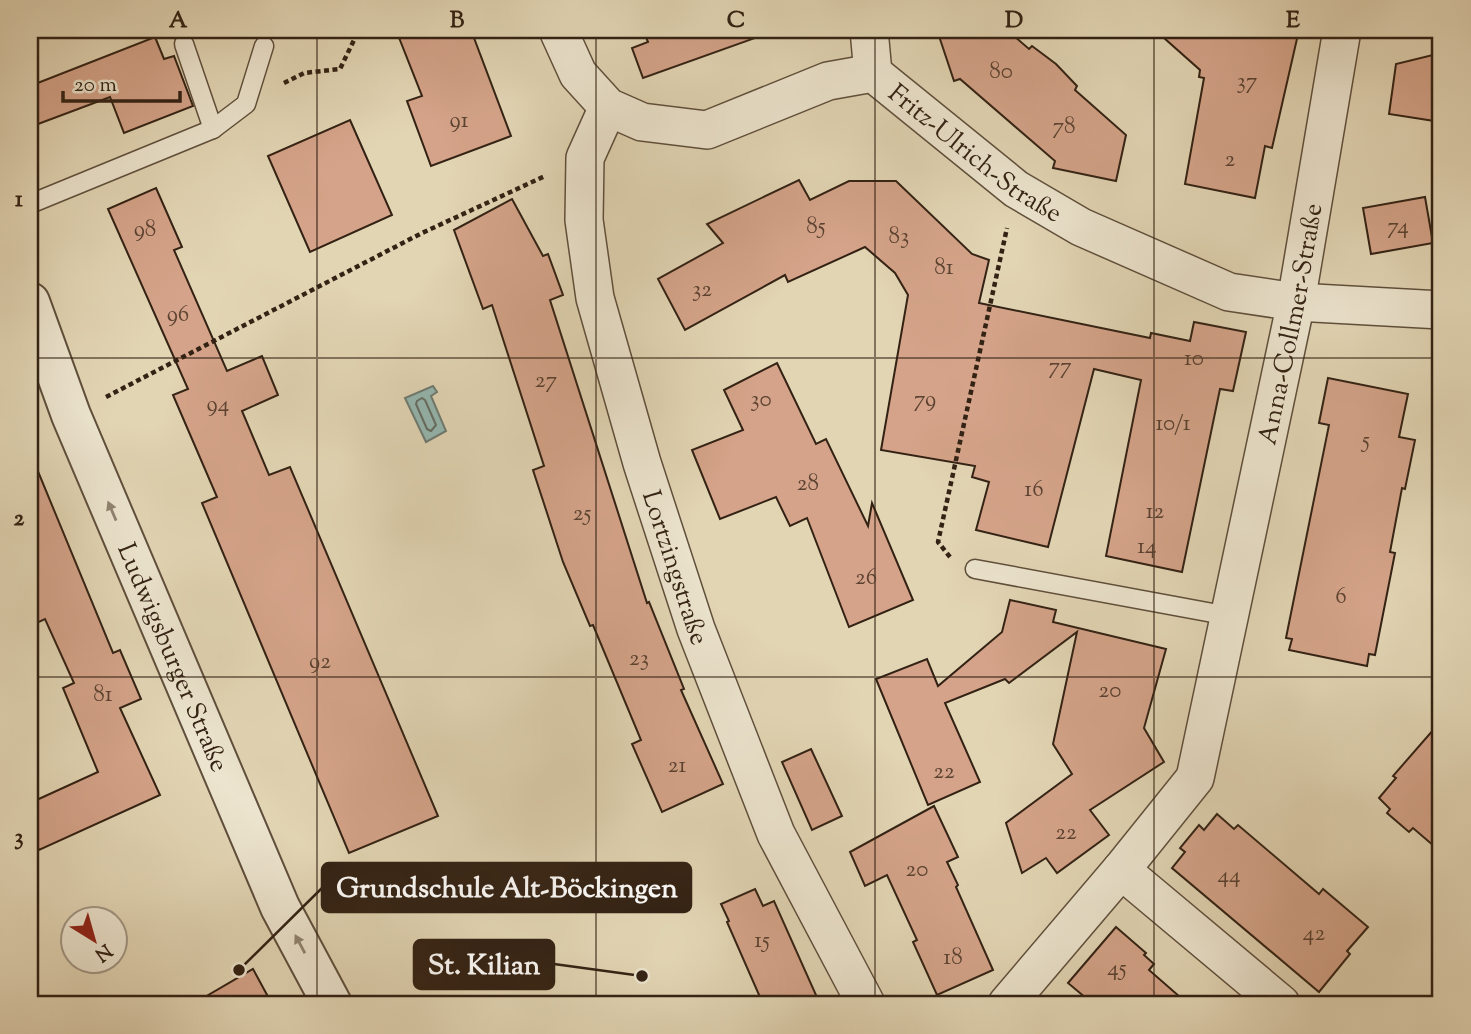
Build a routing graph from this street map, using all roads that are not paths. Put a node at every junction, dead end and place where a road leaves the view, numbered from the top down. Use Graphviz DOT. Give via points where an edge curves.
graph roads {
  1 [pos="558,30"];
  2 [pos="869,30"];
  3 [pos="1342,30"];
  4 [pos="184,44"];
  5 [pos="264,46"];
  6 [pos="873,73"];
  7 [pos="608,107"];
  8 [pos="213,129"];
  9 [pos="30,204"];
  10 [pos="30,302"];
  11 [pos="1296,302"];
  12 [pos="1441,310"];
  13 [pos="975,569"];
  14 [pos="1230,616"];
  15 [pos="1121,870"];
  16 [pos="332,1004"];
  17 [pos="866,1004"];
  18 [pos="1007,1004"];
  19 [pos="1281,1004"];
  1 -- 7 [label="street, Fritz-Ulrich-Straße" via="578,74"];
  2 -- 6 [label="street"];
  3 -- 11 [label="street, Anna-Collmer-Straße"];
  4 -- 8 [label="lane"];
  5 -- 8 [label="lane" via="246,104"];
  6 -- 7 [label="street, Fritz-Ulrich-Straße" via="828,82 708,131 642,122"];
  6 -- 11 [label="street, Fritz-Ulrich-Straße" via="1016,189 1081,227 1229,292"];
  7 -- 17 [label="street, Lortzingstraße" via="585,158 584,220 595,298 642,463 696,629 776,834"];
  8 -- 9 [label="lane"];
  16 -- 10 [label="street, Ludwigsburger Straße, one-way" via="280,907 71,415"];
  11 -- 12 [label="street, Fritz-Ulrich-Straße"];
  11 -- 14 [label="street, Anna-Collmer-Straße"];
  13 -- 14 [label="lane"];
  14 -- 15 [label="street, Anna-Collmer-Straße" via="1195,778"];
  15 -- 18 [label="street, Anna-Collmer-Straße"];
  15 -- 19 [label="street"];
}
